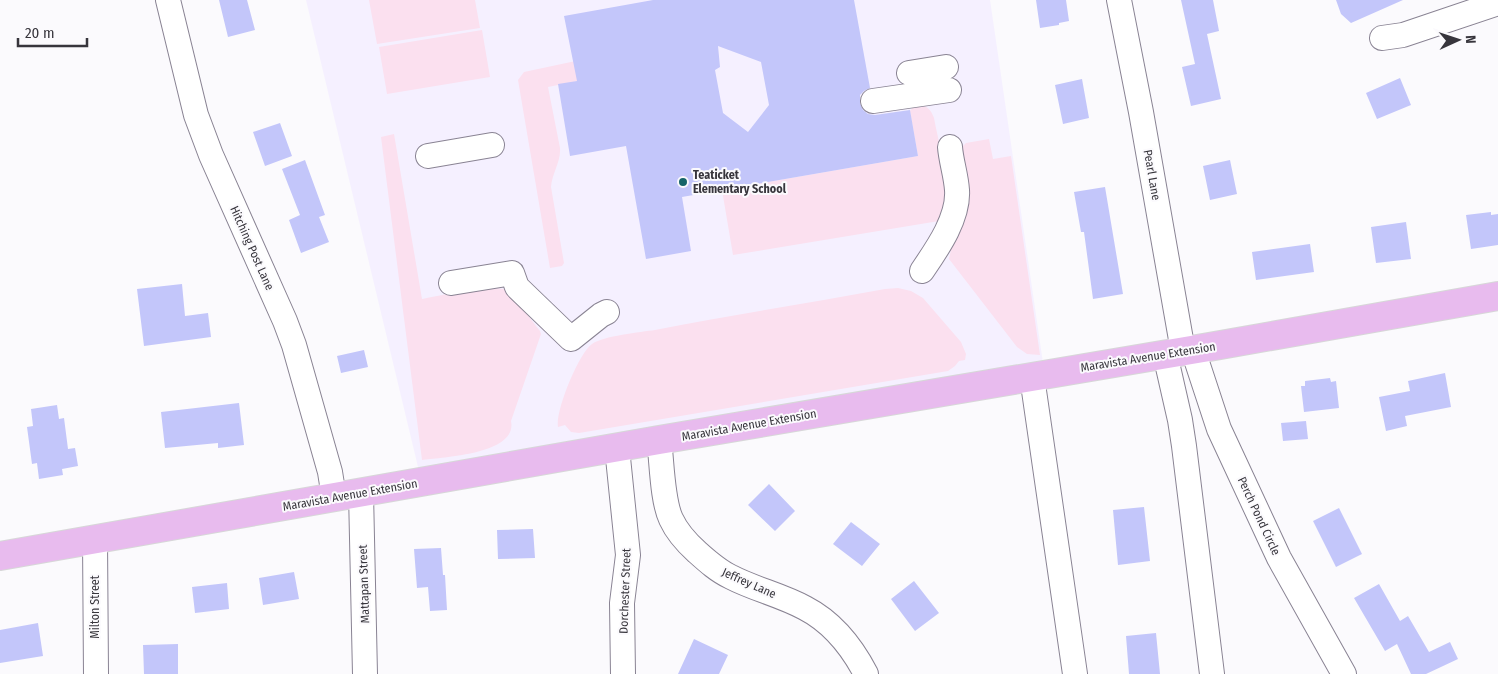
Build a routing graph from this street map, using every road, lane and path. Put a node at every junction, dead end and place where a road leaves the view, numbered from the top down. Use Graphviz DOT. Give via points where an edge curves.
graph roads {
  1 [pos="168,0"];
  2 [pos="1119,0"];
  3 [pos="1498,3"];
  4 [pos="1382,38"];
  5 [pos="909,73"];
  6 [pos="873,101"];
  7 [pos="492,145"];
  8 [pos="950,147"];
  9 [pos="428,156"];
  10 [pos="922,271"];
  11 [pos="451,283"];
  12 [pos="1498,296"];
  13 [pos="607,312"];
  14 [pos="1180,352"];
  15 [pos="1032,377"];
  16 [pos="659,440"];
  17 [pos="617,448"];
  18 [pos="361,493"];
  19 [pos="334,497"];
  20 [pos="95,540"];
  21 [pos="0,556"];
  22 [pos="96,674"];
  23 [pos="365,674"];
  24 [pos="623,674"];
  25 [pos="866,674"];
  26 [pos="1075,674"];
  27 [pos="1212,674"];
  28 [pos="1344,674"];
  1 -- 19 [label="street, Hitching Post Lane" via="196,115 294,345"];
  2 -- 14 [label="street, Pearl Lane" via="1141,112"];
  3 -- 4 [label="street" via="1403,35"];
  5 -- 6 [label="street" via="948,78"];
  7 -- 9 [label="street"];
  8 -- 10 [label="street" via="957,189 956,205 943,239"];
  11 -- 13 [label="street" via="512,273 517,286 572,339"];
  12 -- 14 [label="main road, Maravista Avenue Extension"];
  14 -- 15 [label="main road, Maravista Avenue Extension"];
  14 -- 27 [label="street" via="1180,420"];
  14 -- 28 [label="street, Perch Pond Circle" via="1279,558"];
  15 -- 16 [label="main road, Maravista Avenue Extension"];
  15 -- 26 [label="street"];
  16 -- 17 [label="main road, Maravista Avenue Extension"];
  16 -- 25 [label="street, Jeffrey Lane" via="666,505 677,530 688,544 730,576 818,616 847,644"];
  17 -- 18 [label="main road, Maravista Avenue Extension"];
  17 -- 24 [label="street, Dorchester Street" via="628,554 622,602"];
  18 -- 19 [label="main road, Maravista Avenue Extension"];
  18 -- 23 [label="street, Mattapan Street"];
  19 -- 20 [label="main road, Maravista Avenue Extension"];
  20 -- 21 [label="main road, Maravista Avenue Extension"];
  20 -- 22 [label="street, Milton Street"];
}
